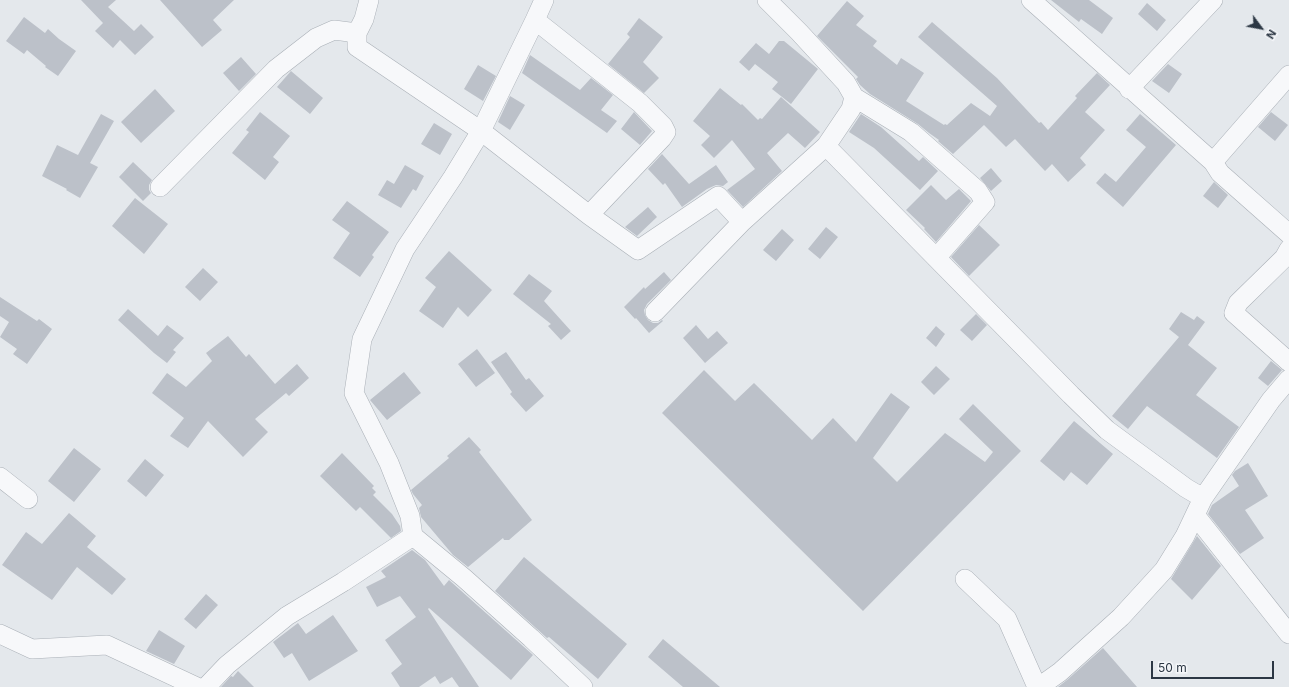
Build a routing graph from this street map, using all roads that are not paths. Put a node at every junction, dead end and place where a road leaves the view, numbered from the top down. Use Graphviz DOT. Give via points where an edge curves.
graph roads {
  1 [pos="369,0"];
  2 [pos="544,0"];
  3 [pos="767,0"];
  4 [pos="1031,0"];
  5 [pos="1213,0"];
  6 [pos="535,20"];
  7 [pos="357,33"];
  8 [pos="1289,75"];
  9 [pos="1129,89"];
  10 [pos="854,98"];
  11 [pos="481,130"];
  12 [pos="826,146"];
  13 [pos="1213,162"];
  14 [pos="160,187"];
  15 [pos="589,215"];
  16 [pos="742,222"];
  17 [pos="1289,234"];
  18 [pos="1289,249"];
  19 [pos="936,258"];
  20 [pos="655,312"];
  21 [pos="1289,362"];
  22 [pos="1289,379"];
  23 [pos="0,477"];
  24 [pos="28,499"];
  25 [pos="1199,507"];
  26 [pos="413,536"];
  27 [pos="965,579"];
  28 [pos="0,634"];
  29 [pos="1289,634"];
  30 [pos="197,687"];
  31 [pos="206,687"];
  32 [pos="583,687"];
  33 [pos="1038,687"];
  1 -- 7 [label="street"];
  2 -- 6 [label="street"];
  3 -- 10 [label="street" via="846,83"];
  4 -- 9 [label="street"];
  5 -- 9 [label="street"];
  6 -- 11 [label="street"];
  6 -- 15 [label="street" via="640,103 666,132"];
  7 -- 11 [label="street" via="357,47"];
  7 -- 14 [label="street" via="334,30 316,38 276,69"];
  8 -- 13 [label="street"];
  9 -- 13 [label="street"];
  10 -- 12 [label="street" via="851,109"];
  10 -- 19 [label="street" via="911,132 978,191 985,202"];
  11 -- 15 [label="street"];
  11 -- 26 [label="street" via="405,248 362,339 354,393 390,463 410,516"];
  12 -- 16 [label="street"];
  12 -- 19 [label="street"];
  13 -- 17 [label="street" via="1220,173"];
  15 -- 16 [label="street" via="638,250 718,196"];
  16 -- 20 [label="street"];
  18 -- 21 [label="street" via="1284,258 1238,303 1234,313"];
  19 -- 25 [label="street" via="1107,430 1186,488"];
  22 -- 25 [label="street" via="1271,400"];
  23 -- 24 [label="street"];
  25 -- 29 [label="street"];
  25 -- 33 [label="street" via="1185,536 1151,585 1121,617 1060,672"];
  26 -- 31 [label="street" via="287,616 227,665"];
  26 -- 32 [label="street" via="526,633"];
  27 -- 33 [label="street" via="1007,619"];
  28 -- 30 [label="street" via="32,649 107,645"];
}
